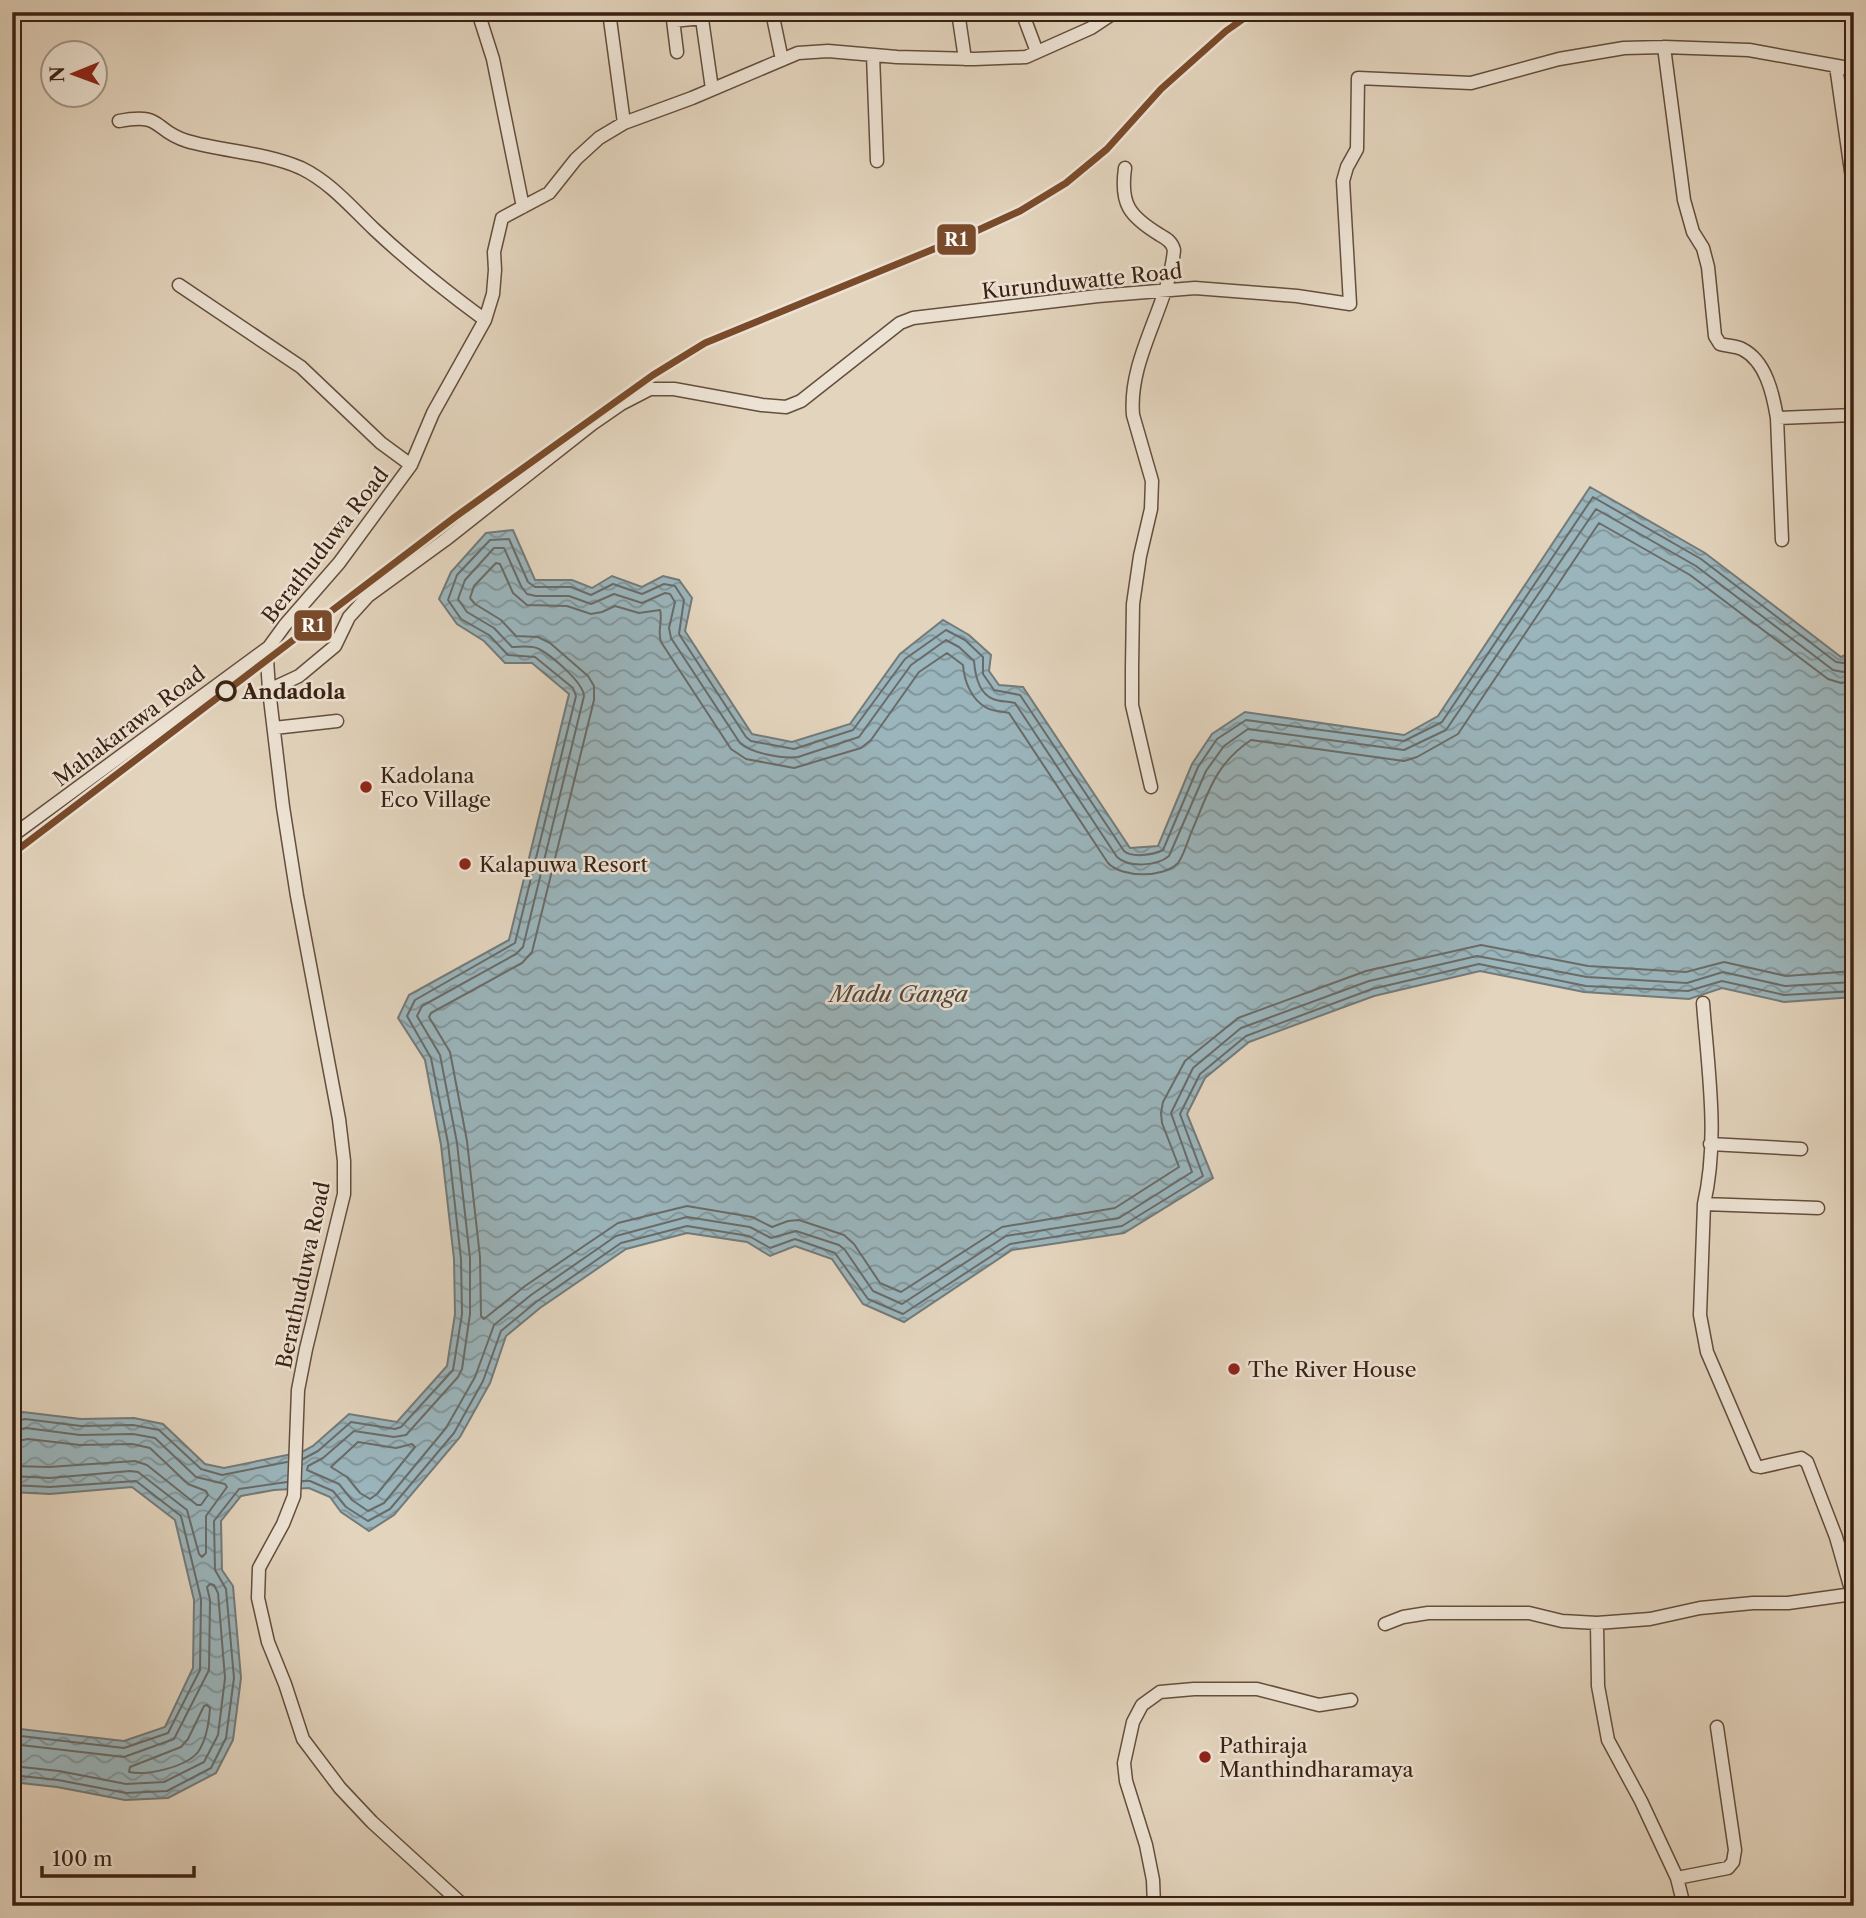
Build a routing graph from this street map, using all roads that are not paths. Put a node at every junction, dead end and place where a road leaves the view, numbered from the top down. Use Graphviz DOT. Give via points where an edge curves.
graph roads {
  1 [pos="478,12"];
  2 [pos="609,12"];
  3 [pos="772,12"];
  4 [pos="958,12"];
  5 [pos="1022,12"];
  6 [pos="1093,12"];
  7 [pos="1115,12"];
  8 [pos="702,15"];
  9 [pos="673,17"];
  10 [pos="1093,26"];
  11 [pos="1664,47"];
  12 [pos="677,52"];
  13 [pos="1037,52"];
  14 [pos="873,55"];
  15 [pos="965,59"];
  16 [pos="782,60"];
  17 [pos="1836,66"];
  18 [pos="1854,69"];
  19 [pos="712,89"];
  20 [pos="119,121"];
  21 [pos="624,123"];
  22 [pos="877,161"];
  23 [pos="1125,167"];
  24 [pos="1854,192"];
  25 [pos="523,207"];
  26 [pos="179,285"];
  27 [pos="1165,290"];
  28 [pos="485,320"];
  29 [pos="1854,415"];
  30 [pos="1777,418"];
  31 [pos="411,465"];
  32 [pos="1782,540"];
  33 [pos="269,647"];
  34 [pos="269,690"];
  35 [pos="337,721"];
  36 [pos="274,728"];
  37 [pos="1151,787"];
  38 [pos="12,836"];
  39 [pos="1703,1003"];
  40 [pos="1710,1144"];
  41 [pos="1801,1149"];
  42 [pos="1704,1204"];
  43 [pos="1818,1208"];
  44 [pos="1853,1594"];
  45 [pos="1854,1600"];
  46 [pos="1597,1623"];
  47 [pos="1385,1624"];
  48 [pos="1351,1700"];
  49 [pos="1717,1727"];
  50 [pos="1677,1878"];
  51 [pos="464,1906"];
  52 [pos="1154,1906"];
  53 [pos="1684,1906"];
  1 -- 25 [label="street" via="493,59"];
  2 -- 21 [label="street"];
  3 -- 16 [label="street"];
  4 -- 15 [label="street"];
  5 -- 13 [label="street"];
  6 -- 10 [label="street"];
  7 -- 10 [label="street, Berathuduwa Road"];
  8 -- 9 [label="street"];
  8 -- 19 [label="street"];
  9 -- 12 [label="street"];
  10 -- 13 [label="street, Berathuduwa Road"];
  11 -- 17 [label="street, Kurunduwatte Road" via="1749,50"];
  11 -- 27 [label="street, Kurunduwatte Road" via="1624,48 1559,59 1471,83 1358,78 1357,149 1343,181 1350,304 1257,292"];
  11 -- 30 [label="street" via="1684,200 1708,267 1715,336 1720,344 1742,349 1755,358 1765,375"];
  13 -- 15 [label="street, Berathuduwa Road" via="1026,57"];
  14 -- 15 [label="street, Berathuduwa Road"];
  14 -- 16 [label="street, Berathuduwa Road" via="820,51"];
  14 -- 22 [label="street"];
  16 -- 19 [label="street, Berathuduwa Road"];
  17 -- 18 [label="street, Kurunduwatte Road"];
  17 -- 24 [label="street"];
  19 -- 21 [label="street, Berathuduwa Road"];
  20 -- 28 [label="street" via="152,119 186,141 253,153 301,169 333,189 418,268"];
  21 -- 25 [label="street, Berathuduwa Road" via="576,159 549,193"];
  23 -- 27 [label="street" via="1122,194 1131,212 1173,245"];
  25 -- 28 [label="street, Berathuduwa Road" via="502,218 494,252 493,295"];
  26 -- 31 [label="street" via="302,367 381,443"];
  27 -- 34 [label="street, Kurunduwatte Road" via="913,318 900,323 801,401 786,407 674,388 650,389 592,424 368,596 349,617 335,646 299,676"];
  27 -- 37 [label="street" via="1135,380 1132,404 1152,481 1133,604 1132,668 1132,705"];
  28 -- 31 [label="street, Berathuduwa Road" via="433,413"];
  29 -- 30 [label="street"];
  30 -- 32 [label="street"];
  31 -- 33 [label="street, Berathuduwa Road" via="339,563"];
  33 -- 34 [label="street, Berathuduwa Road"];
  33 -- 38 [label="street, Mahakarawa Road"];
  34 -- 36 [label="street, Berathuduwa Road"];
  35 -- 36 [label="street"];
  36 -- 51 [label="street, Berathuduwa Road" via="297,896 339,1119 344,1194 298,1390 294,1496 259,1568 258,1598 268,1642 303,1739 372,1822"];
  39 -- 40 [label="street"];
  40 -- 41 [label="street"];
  40 -- 42 [label="street"];
  42 -- 43 [label="street"];
  42 -- 44 [label="street" via="1700,1315 1707,1352 1756,1466 1801,1458 1807,1462"];
  44 -- 45 [label="street"];
  44 -- 46 [label="street"];
  46 -- 47 [label="street" via="1529,1613 1428,1613"];
  46 -- 50 [label="street" via="1598,1686 1608,1740"];
  48 -- 52 [label="street" via="1319,1705 1257,1689 1194,1689 1160,1692 1142,1705 1133,1722 1124,1763 1146,1845"];
  49 -- 50 [label="street" via="1733,1862 1728,1868"];
  50 -- 53 [label="street"];
}
